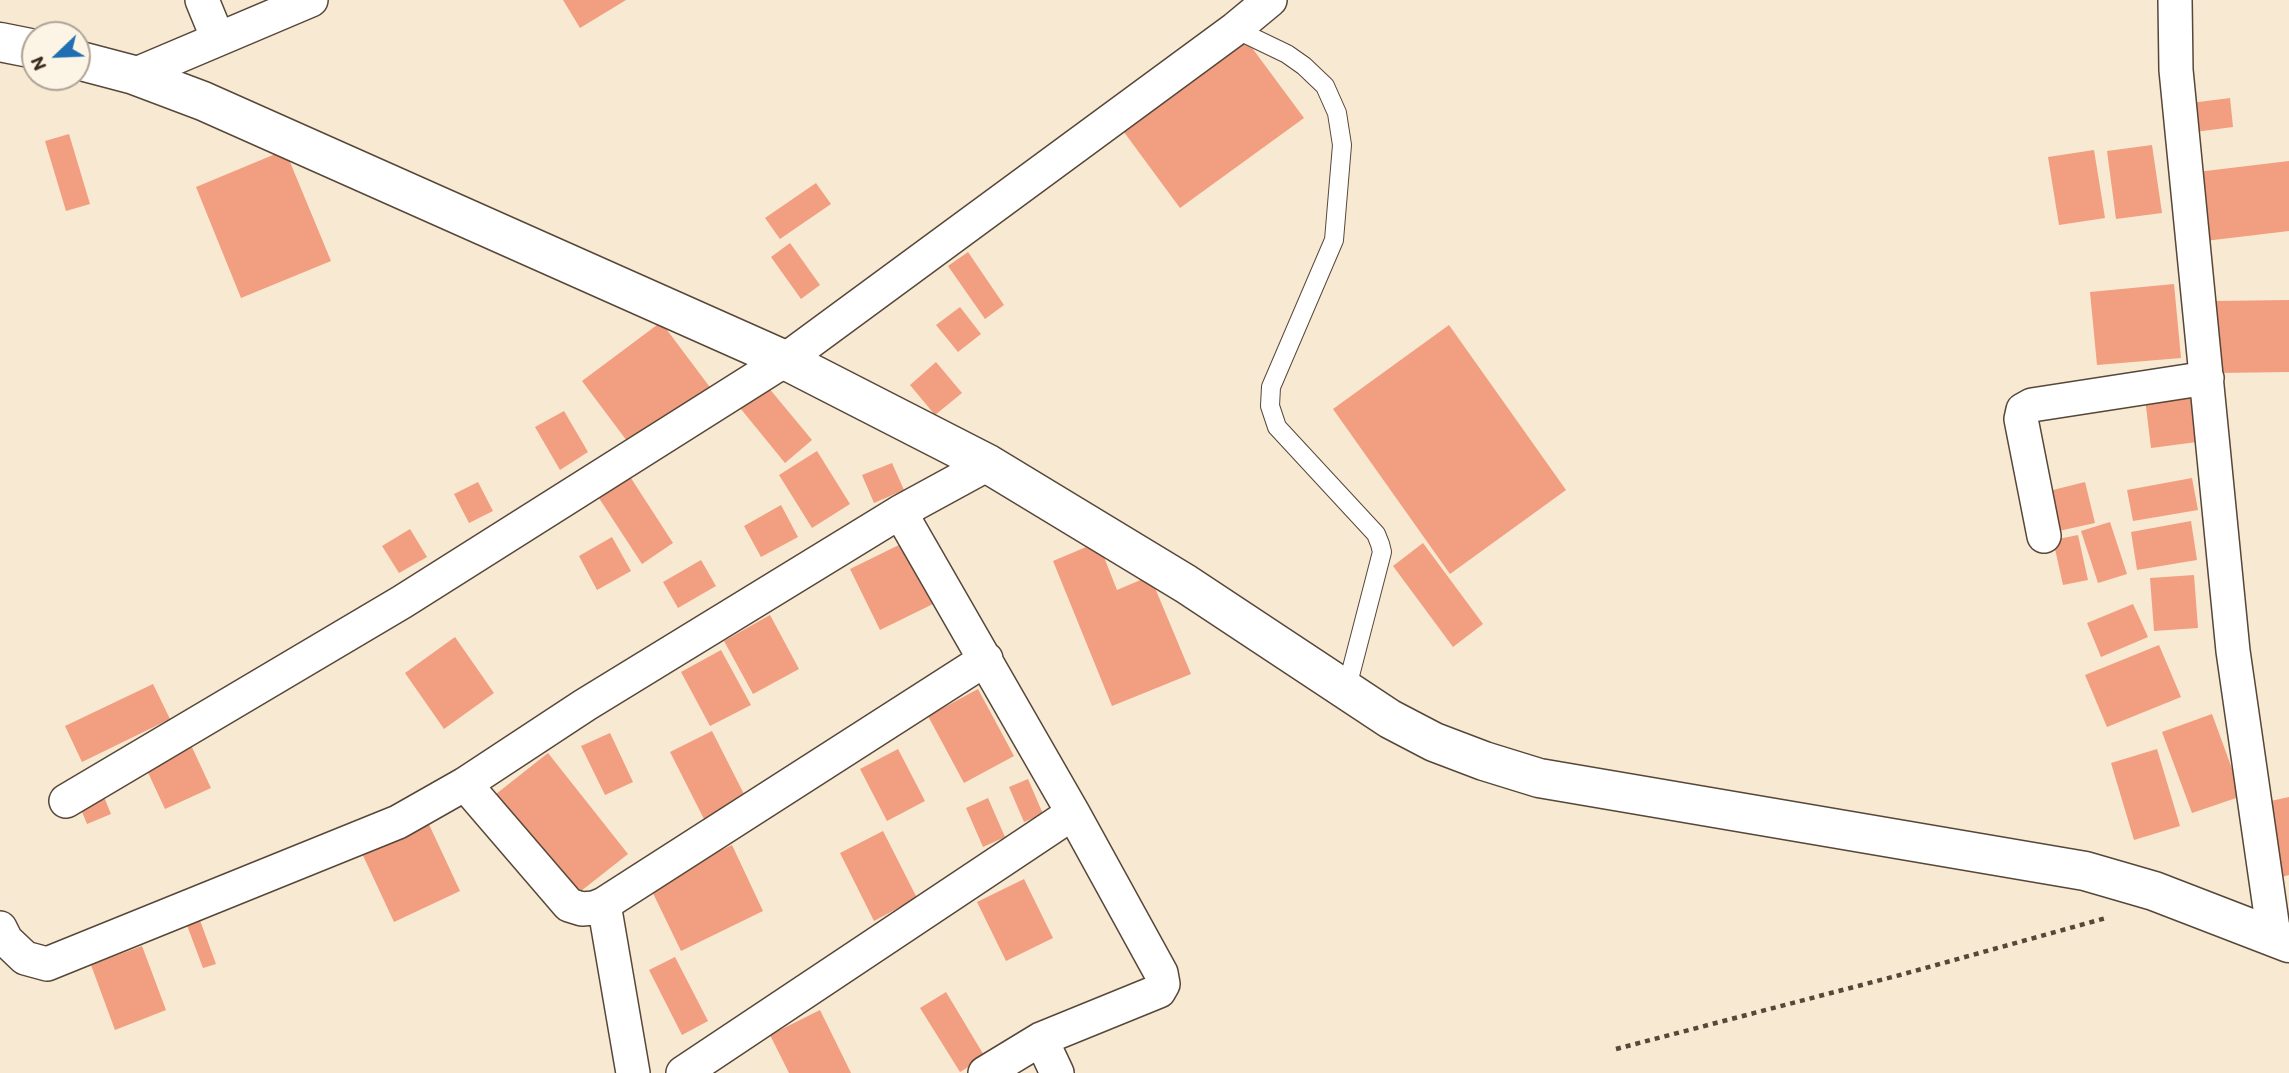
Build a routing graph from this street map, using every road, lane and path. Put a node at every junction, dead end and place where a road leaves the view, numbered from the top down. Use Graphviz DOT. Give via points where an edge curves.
graph roads {
  1 [pos="202,0"];
  2 [pos="311,0"];
  3 [pos="1270,0"];
  4 [pos="2175,0"];
  5 [pos="1235,29"];
  6 [pos="218,39"];
  7 [pos="0,42"];
  8 [pos="21,46"];
  9 [pos="91,64"];
  10 [pos="134,75"];
  11 [pos="785,360"];
  12 [pos="2207,378"];
  13 [pos="988,464"];
  14 [pos="900,512"];
  15 [pos="2044,536"];
  16 [pos="986,659"];
  17 [pos="1346,691"];
  18 [pos="465,784"];
  19 [pos="66,802"];
  20 [pos="1073,813"];
  21 [pos="2154,891"];
  22 [pos="604,904"];
  23 [pos="0,928"];
  24 [pos="2281,939"];
  25 [pos="1041,1039"];
  26 [pos="1616,1049"];
  27 [pos="633,1073"];
  28 [pos="683,1073"];
  29 [pos="985,1073"];
  30 [pos="1057,1073"];
  1 -- 6 [label="street"];
  2 -- 6 [label="street"];
  3 -- 5 [label="street"];
  4 -- 12 [label="street" via="2176,70"];
  5 -- 11 [label="street"];
  5 -- 17 [label="lane" via="1304,66 1325,86 1337,113 1342,145 1334,240 1271,387 1270,406 1277,426 1376,534 1380,544 1382,552"];
  6 -- 10 [label="street"];
  7 -- 8 [label="street"];
  9 -- 10 [label="street"];
  10 -- 11 [label="street"];
  11 -- 13 [label="street"];
  11 -- 19 [label="street" via="402,602"];
  12 -- 15 [label="street" via="2023,410"];
  12 -- 24 [label="street" via="2233,651"];
  13 -- 14 [label="street"];
  13 -- 17 [label="street" via="1186,584"];
  14 -- 16 [label="street"];
  14 -- 18 [label="street"];
  16 -- 20 [label="street"];
  16 -- 22 [label="street"];
  17 -- 21 [label="street" via="1434,742 1539,778 2085,871"];
  18 -- 22 [label="street" via="569,905 582,909"];
  18 -- 23 [label="street" via="398,822 47,964 25,958"];
  20 -- 25 [label="street" via="1163,984 1159,991"];
  20 -- 28 [label="street"];
  21 -- 24 [label="street"];
  21 -- 26 [label="path" via="2126,912"];
  22 -- 27 [label="street"];
  25 -- 29 [label="street"];
  25 -- 30 [label="street"];
}
